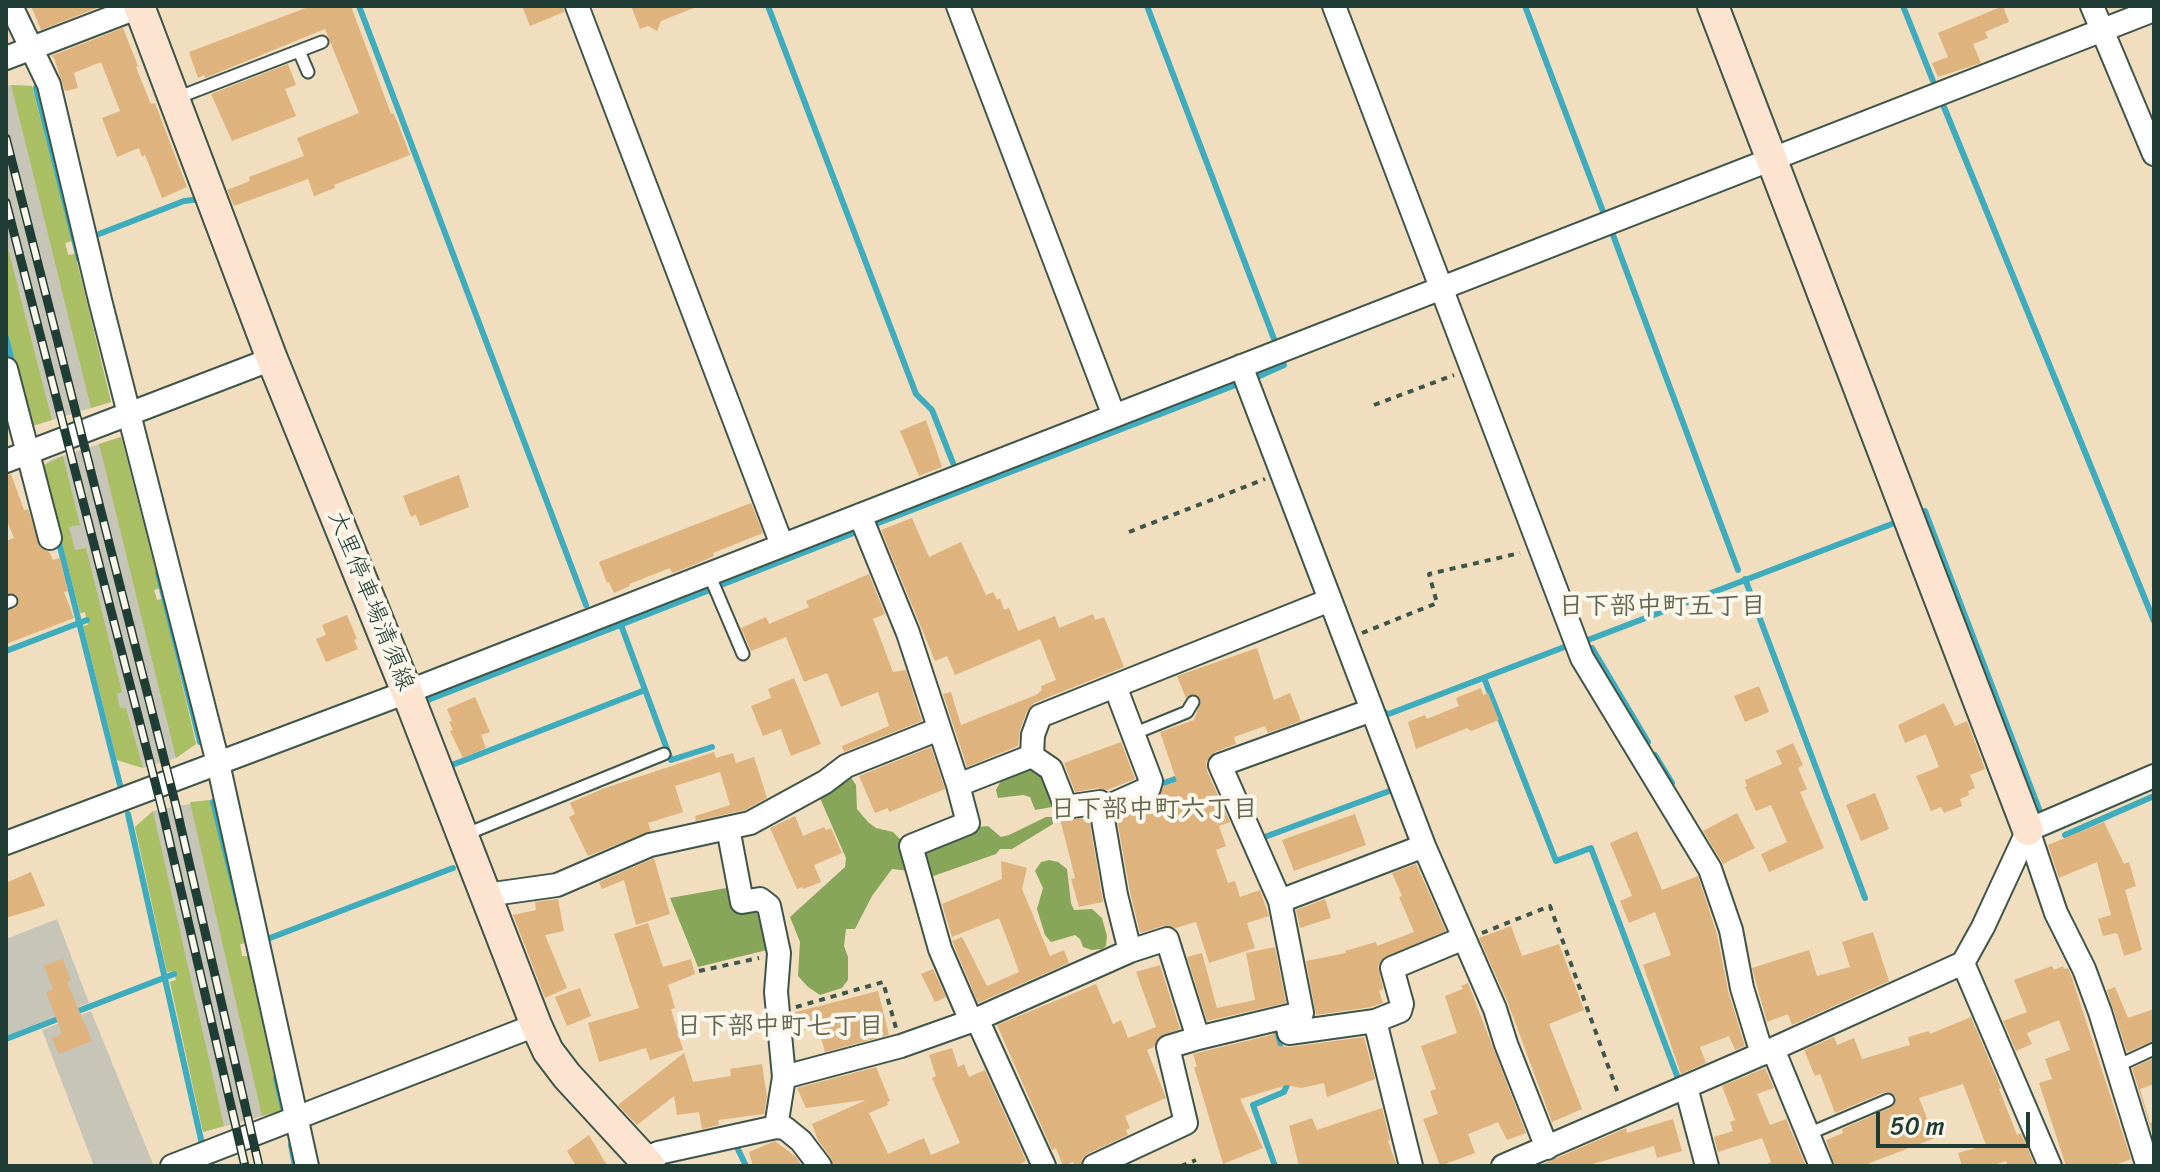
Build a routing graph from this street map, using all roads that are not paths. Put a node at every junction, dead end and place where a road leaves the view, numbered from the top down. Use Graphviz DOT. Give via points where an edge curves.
graph roads {
  1 [pos="11,6"];
  2 [pos="139,6"];
  3 [pos="577,6"];
  4 [pos="958,6"];
  5 [pos="1334,6"];
  6 [pos="1713,6"];
  7 [pos="2092,6"];
  8 [pos="2154,10"];
  9 [pos="2102,31"];
  10 [pos="322,42"];
  11 [pos="32,48"];
  12 [pos="299,51"];
  13 [pos="6,58"];
  14 [pos="308,72"];
  15 [pos="174,99"];
  16 [pos="2154,154"];
  17 [pos="1771,160"];
  18 [pos="1441,288"];
  19 [pos="272,359"];
  20 [pos="1241,366"];
  21 [pos="6,369"];
  22 [pos="130,413"];
  23 [pos="1114,416"];
  24 [pos="29,452"];
  25 [pos="6,461"];
  26 [pos="860,515"];
  27 [pos="50,538"];
  28 [pos="782,545"];
  29 [pos="709,574"];
  30 [pos="1330,600"];
  31 [pos="743,654"];
  32 [pos="1115,686"];
  33 [pos="407,692"];
  34 [pos="1193,702"];
  35 [pos="1372,710"];
  36 [pos="939,729"];
  37 [pos="1133,734"];
  38 [pos="664,754"];
  39 [pos="1032,756"];
  40 [pos="218,763"];
  41 [pos="2154,776"];
  42 [pos="958,785"];
  43 [pos="1102,809"];
  44 [pos="728,828"];
  45 [pos="2028,830"];
  46 [pos="462,836"];
  47 [pos="6,843"];
  48 [pos="1424,846"];
  49 [pos="486,895"];
  50 [pos="1280,901"];
  51 [pos="1464,939"];
  52 [pos="1130,951"];
  53 [pos="1963,963"];
  54 [pos="1286,1017"];
  55 [pos="974,1020"];
  56 [pos="1375,1021"];
  57 [pos="536,1025"];
  58 [pos="1198,1038"];
  59 [pos="2154,1049"];
  60 [pos="1768,1051"];
  61 [pos="2117,1066"];
  62 [pos="784,1077"];
  63 [pos="1686,1087"];
  64 [pos="1888,1100"];
  65 [pos="298,1118"];
  66 [pos="776,1127"];
  67 [pos="1808,1134"];
  68 [pos="1545,1155"];
  69 [pos="647,1163"];
  70 [pos="2148,1164"];
  71 [pos="172,1166"];
  72 [pos="307,1166"];
  73 [pos="820,1166"];
  74 [pos="1044,1166"];
  75 [pos="1094,1166"];
  76 [pos="1411,1166"];
  77 [pos="1503,1166"];
  78 [pos="1707,1166"];
  79 [pos="1821,1166"];
  80 [pos="2050,1166"];
  1 -- 11 [label="street"];
  2 -- 11 [label="street"];
  2 -- 15 [label="main road, 大里停車場清須線"];
  3 -- 28 [label="street"];
  4 -- 23 [label="street"];
  5 -- 18 [label="street"];
  6 -- 17 [label="main road"];
  7 -- 9 [label="street"];
  8 -- 9 [label="street"];
  9 -- 16 [label="street"];
  9 -- 17 [label="street"];
  10 -- 12 [label="lane"];
  11 -- 13 [label="street"];
  11 -- 22 [label="street" via="49,85"];
  12 -- 14 [label="lane"];
  12 -- 15 [label="lane"];
  15 -- 19 [label="main road, 大里停車場清須線"];
  17 -- 18 [label="street"];
  17 -- 45 [label="main road"];
  18 -- 20 [label="street"];
  18 -- 60 [label="street" via="1582,658 1710,869 1731,930 1742,988"];
  19 -- 22 [label="street"];
  19 -- 33 [label="main road, 大里停車場清須線"];
  20 -- 23 [label="street"];
  20 -- 30 [label="street"];
  21 -- 24 [label="street"];
  22 -- 24 [label="street"];
  22 -- 40 [label="street"];
  23 -- 26 [label="street"];
  24 -- 25 [label="street"];
  24 -- 27 [label="street"];
  26 -- 28 [label="street"];
  26 -- 36 [label="street" via="908,633"];
  28 -- 29 [label="street"];
  29 -- 31 [label="lane"];
  29 -- 33 [label="street"];
  30 -- 32 [label="street"];
  30 -- 35 [label="street"];
  32 -- 37 [label="street"];
  32 -- 39 [label="street" via="1040,716"];
  33 -- 40 [label="street"];
  33 -- 46 [label="main road, 大里停車場清須線"];
  34 -- 37 [label="lane" via="1187,712"];
  35 -- 48 [label="street"];
  35 -- 50 [label="street" via="1220,765"];
  36 -- 42 [label="street"];
  36 -- 44 [label="street" via="846,766 773,812"];
  37 -- 43 [label="street" via="1149,788"];
  38 -- 46 [label="lane"];
  39 -- 42 [label="street"];
  39 -- 43 [label="street" via="1051,769 1066,807 1100,802"];
  40 -- 47 [label="street"];
  40 -- 65 [label="street"];
  41 -- 45 [label="street"];
  42 -- 55 [label="street" via="968,823 911,846 940,949"];
  43 -- 52 [label="street"];
  44 -- 49 [label="street" via="650,845 557,885"];
  44 -- 62 [label="street" via="742,902 760,899 769,906 779,953 776,992"];
  45 -- 53 [label="street"];
  45 -- 61 [label="street"];
  46 -- 49 [label="main road, 大里停車場清須線"];
  48 -- 50 [label="street"];
  48 -- 51 [label="street"];
  49 -- 57 [label="main road, 大里停車場清須線"];
  50 -- 54 [label="street" via="1302,1013"];
  51 -- 56 [label="street" via="1392,968 1400,1011"];
  51 -- 68 [label="street" via="1495,1009"];
  52 -- 55 [label="street"];
  52 -- 58 [label="street" via="1167,939"];
  53 -- 60 [label="street"];
  53 -- 80 [label="street"];
  54 -- 56 [label="street" via="1289,1033"];
  54 -- 58 [label="street"];
  55 -- 62 [label="street"];
  55 -- 74 [label="street"];
  56 -- 76 [label="street"];
  57 -- 65 [label="street"];
  57 -- 69 [label="main road, 大里停車場清須線" via="567,1076"];
  58 -- 75 [label="street" via="1168,1047 1186,1123"];
  59 -- 61 [label="lane"];
  60 -- 63 [label="street"];
  60 -- 67 [label="street"];
  61 -- 70 [label="street"];
  62 -- 66 [label="street"];
  63 -- 68 [label="street"];
  63 -- 78 [label="street"];
  64 -- 67 [label="lane"];
  65 -- 71 [label="street"];
  65 -- 72 [label="street"];
  66 -- 69 [label="street" via="658,1153"];
  66 -- 73 [label="street" via="801,1141"];
  67 -- 79 [label="street"];
  68 -- 77 [label="street"];
}
